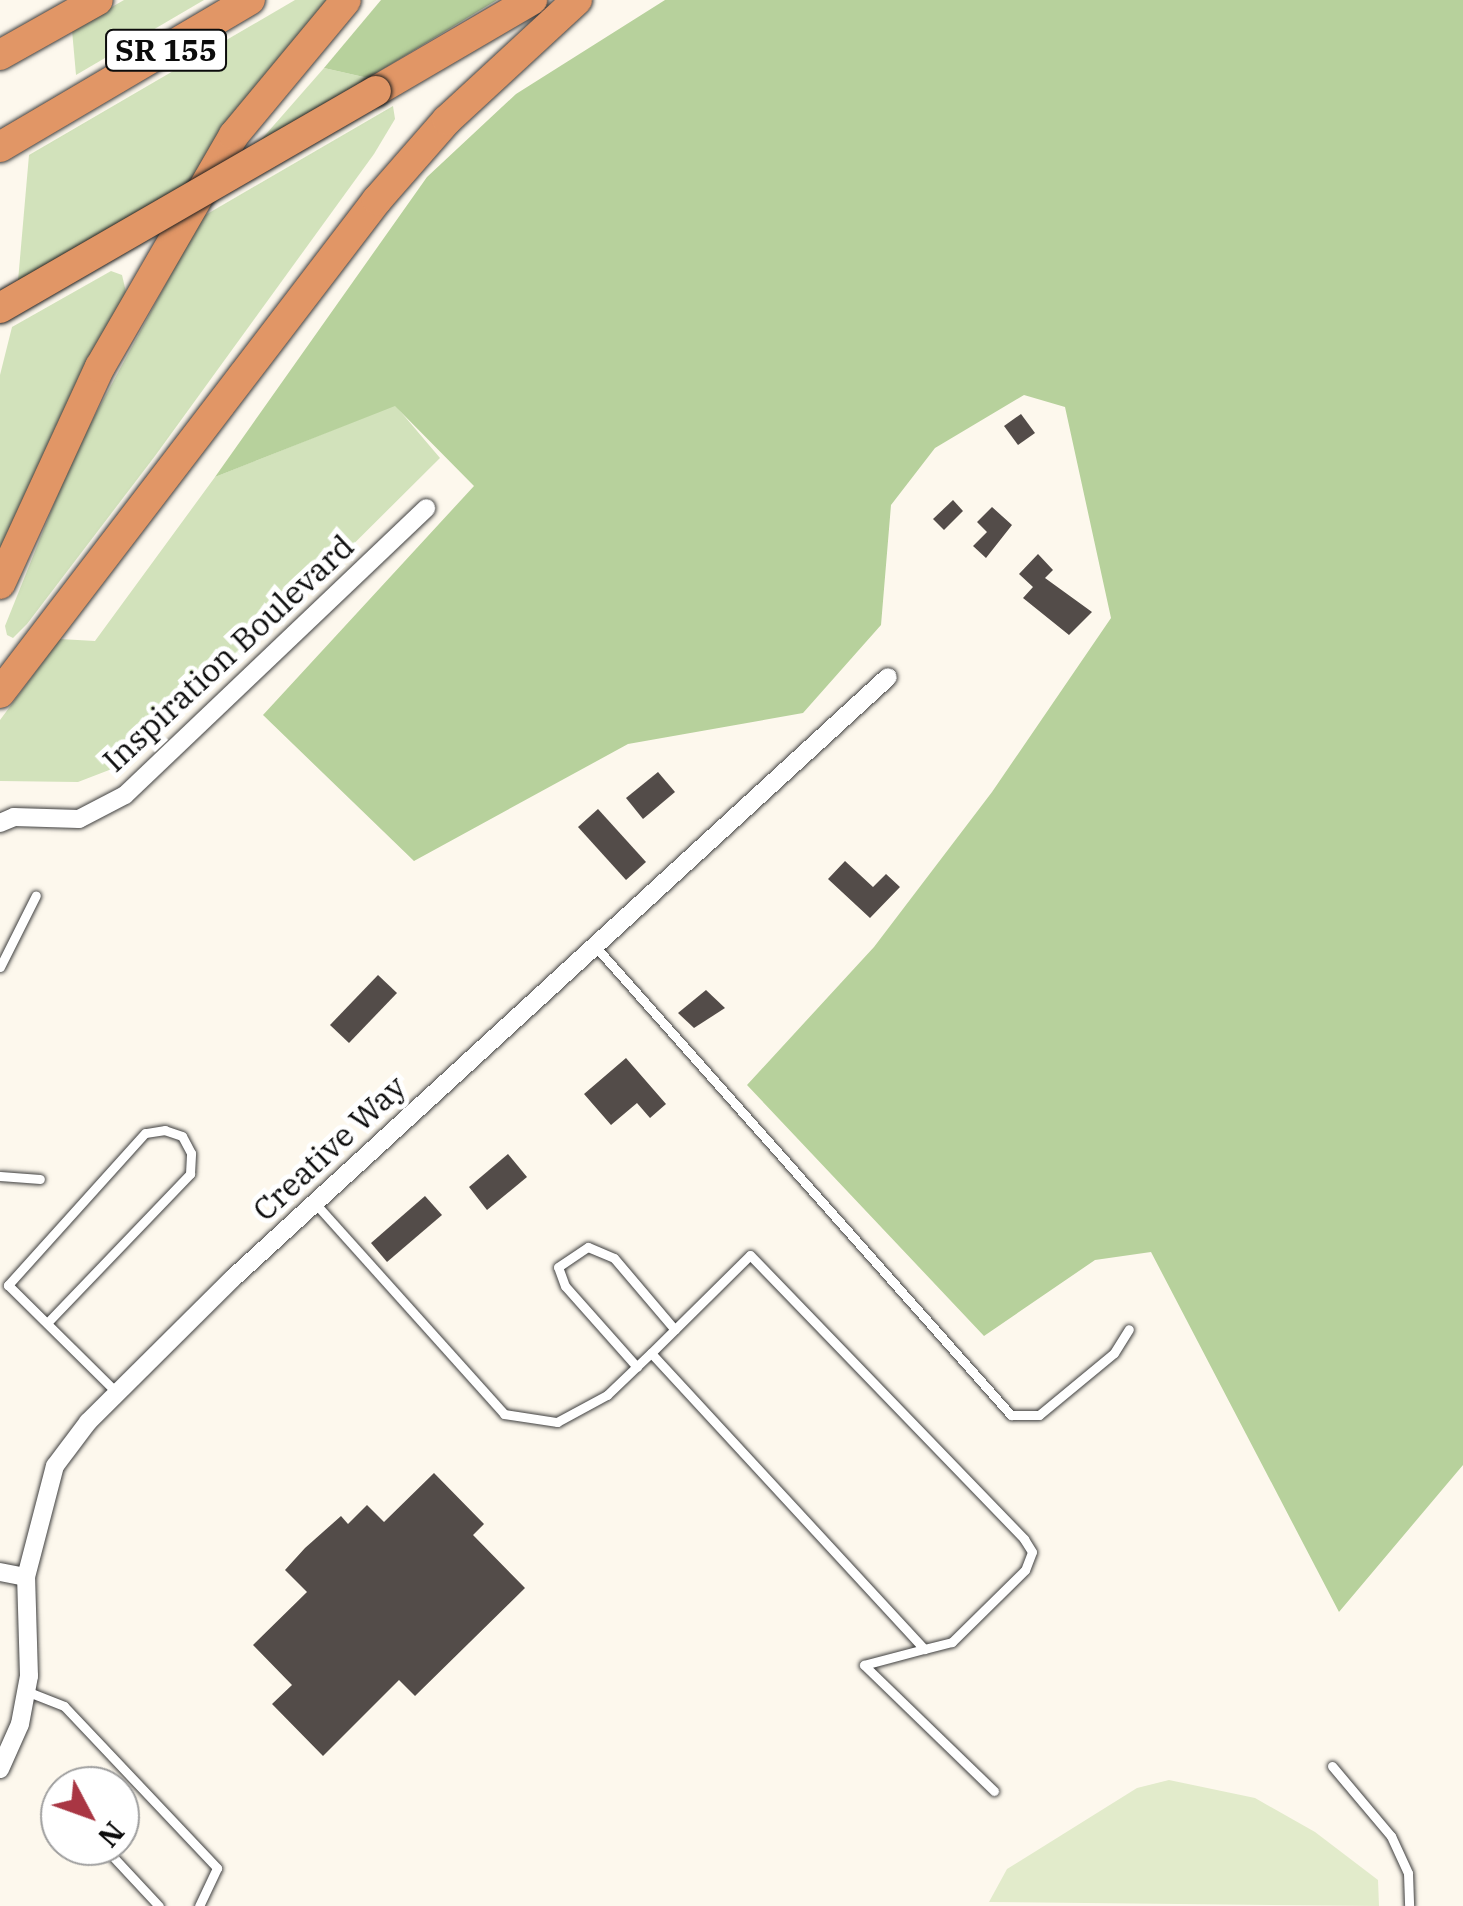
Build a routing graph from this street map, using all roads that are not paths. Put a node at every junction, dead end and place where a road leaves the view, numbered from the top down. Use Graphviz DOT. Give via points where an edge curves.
graph roads {
  1 [pos="250,0"];
  2 [pos="346,0"];
  3 [pos="532,0"];
  4 [pos="578,0"];
  5 [pos="85,8"];
  6 [pos="0,55"];
  7 [pos="0,147"];
  8 [pos="0,308"];
  9 [pos="426,508"];
  10 [pos="0,584"];
  11 [pos="888,677"];
  12 [pos="0,693"];
  13 [pos="0,823"];
  14 [pos="36,895"];
  15 [pos="594,944"];
  16 [pos="0,967"];
  17 [pos="0,1176"];
  18 [pos="40,1179"];
  19 [pos="314,1203"];
  20 [pos="47,1323"];
  21 [pos="675,1330"];
  22 [pos="1129,1330"];
  23 [pos="651,1354"];
  24 [pos="637,1367"];
  25 [pos="117,1393"];
  26 [pos="0,1572"];
  27 [pos="26,1577"];
  28 [pos="924,1649"];
  29 [pos="26,1691"];
  30 [pos="1332,1766"];
  31 [pos="0,1768"];
  32 [pos="994,1791"];
  33 [pos="121,1866"];
  34 [pos="159,1906"];
  35 [pos="200,1906"];
  36 [pos="1409,1906"];
  1 -- 7 [label="highway, SR 155"];
  2 -- 10 [label="highway" via="226,148 100,366"];
  3 -- 8 [label="highway, bridge"];
  4 -- 12 [label="highway" via="448,120 378,200"];
  5 -- 6 [label="highway, SR 155"];
  9 -- 13 [label="street, Inspiration Boulevard" via="124,795 78,819"];
  11 -- 15 [label="street, Creative Way"];
  14 -- 16 [label="lane"];
  15 -- 19 [label="street, Creative Way"];
  15 -- 22 [label="lane" via="1011,1415 1039,1415 1114,1353"];
  17 -- 18 [label="lane"];
  19 -- 24 [label="lane" via="504,1414 530,1423 557,1422 608,1395"];
  19 -- 25 [label="street, Creative Way"];
  20 -- 20 [label="lane" via="8,1285 145,1133 182,1136 191,1153 190,1174"];
  20 -- 25 [label="lane"];
  21 -- 23 [label="lane"];
  21 -- 24 [label="lane" via="614,1258 588,1247 558,1267 565,1286"];
  21 -- 28 [label="lane" via="750,1255 1024,1539 1032,1552 1025,1570 952,1642"];
  23 -- 24 [label="lane"];
  23 -- 28 [label="lane"];
  25 -- 27 [label="street, Creative Way" via="55,1466"];
  26 -- 27 [label="street"];
  27 -- 29 [label="street, Creative Way"];
  28 -- 32 [label="lane" via="864,1665"];
  29 -- 31 [label="street, Creative Way"];
  29 -- 35 [label="lane" via="64,1706 217,1868"];
  30 -- 36 [label="lane" via="1391,1836 1408,1873"];
  33 -- 34 [label="lane"];
}
